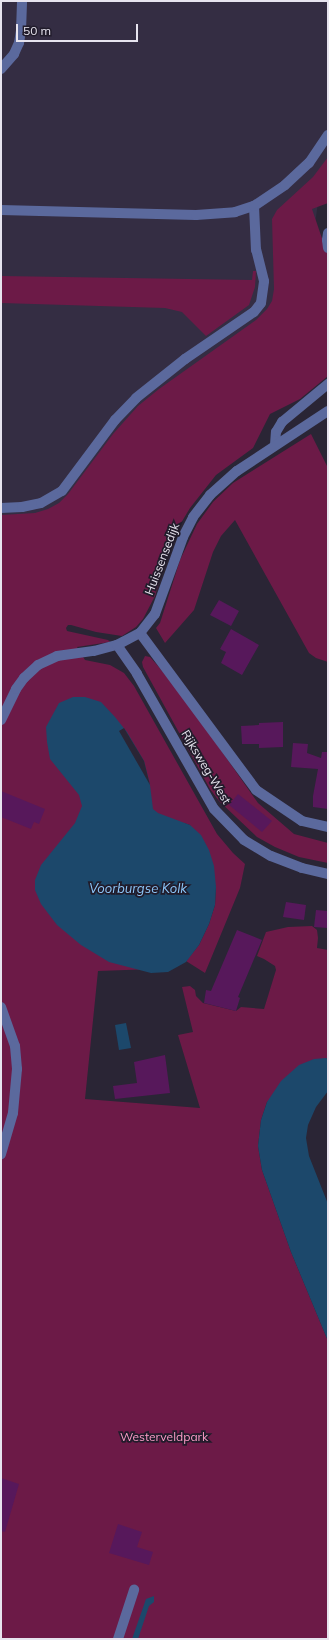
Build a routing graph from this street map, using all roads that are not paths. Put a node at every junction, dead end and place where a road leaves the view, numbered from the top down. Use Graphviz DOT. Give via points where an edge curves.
graph roads {
  1 [pos="22,1"];
  2 [pos="1,69"];
  3 [pos="328,135"];
  4 [pos="254,206"];
  5 [pos="1,210"];
  6 [pos="328,233"];
  7 [pos="328,248"];
  8 [pos="328,384"];
  9 [pos="328,411"];
  10 [pos="276,445"];
  11 [pos="1,508"];
  12 [pos="140,633"];
  13 [pos="117,645"];
  14 [pos="1,720"];
  15 [pos="328,827"];
  16 [pos="328,874"];
  17 [pos="1,1007"];
  18 [pos="1,1154"];
  19 [pos="134,1590"];
  20 [pos="118,1639"];
  1 -- 2 [label="street" via="22,31 19,43 14,54"];
  3 -- 4 [label="street" via="309,163"];
  4 -- 5 [label="street" via="229,213 196,215"];
  4 -- 11 [label="street" via="256,250 264,281 261,303 254,312 185,359 136,398 115,420 59,493 32,506"];
  6 -- 7 [label="street"];
  8 -- 10 [label="street" via="282,422 276,432"];
  9 -- 10 [label="street, Huissensedijk"];
  10 -- 12 [label="street, Huissensedijk" via="237,471 210,495 193,517 173,562 155,614"];
  12 -- 13 [label="street, Huissensedijk"];
  12 -- 15 [label="street, Rijksweg-West" via="256,790 302,821"];
  13 -- 14 [label="street, Huissensedijk" via="57,656 32,669 16,689"];
  13 -- 16 [label="street, Rijksweg-West" via="137,674 214,809 244,840 270,856"];
  17 -- 18 [label="street" via="15,1046 17,1069 13,1113"];
  19 -- 20 [label="street"];
}
